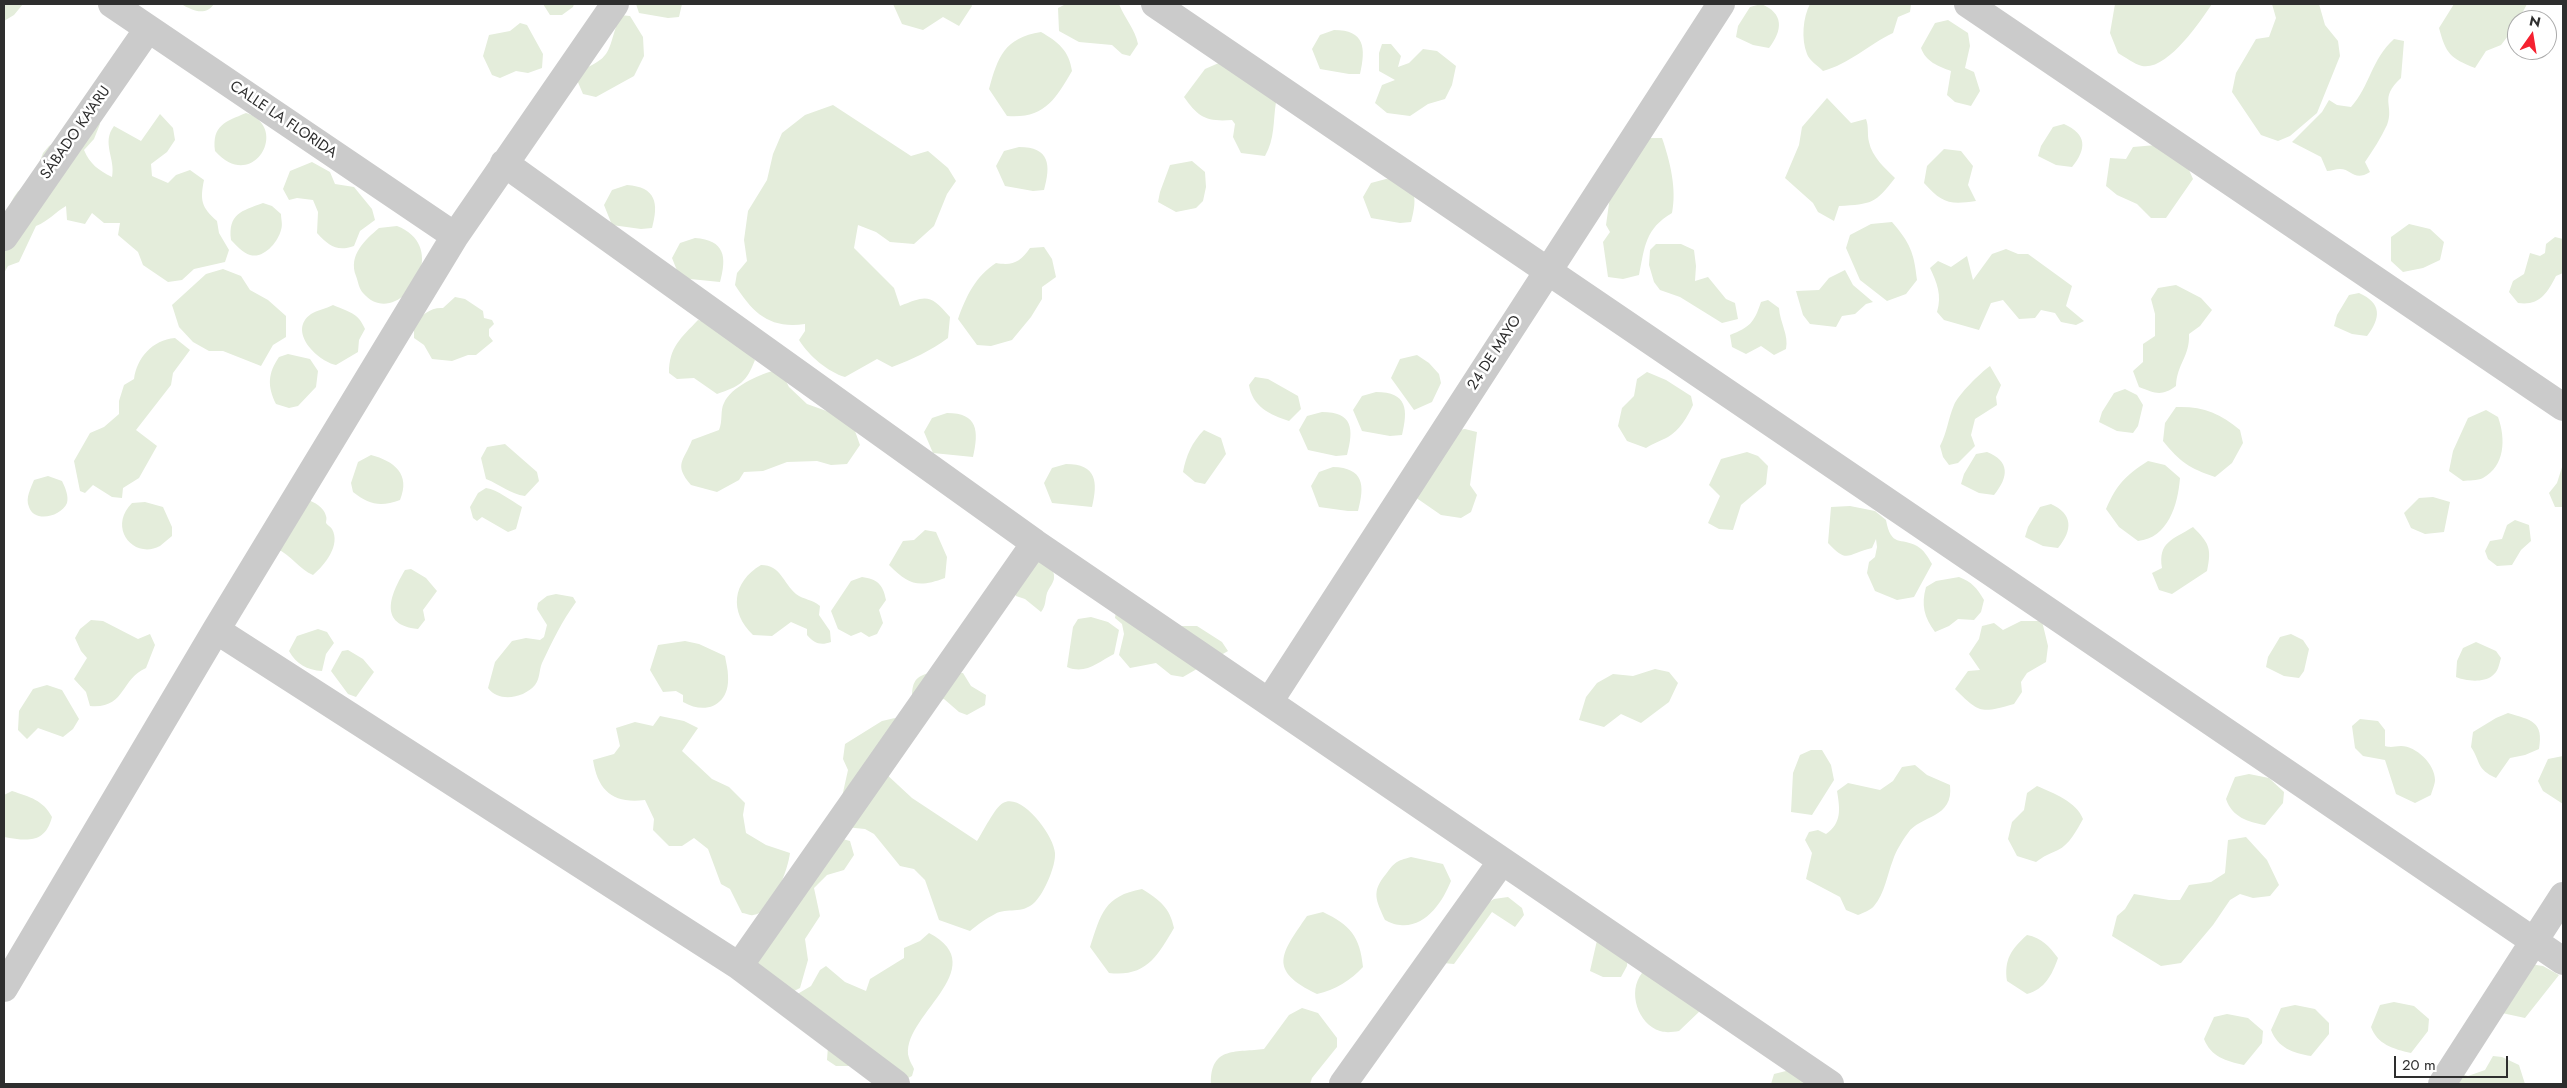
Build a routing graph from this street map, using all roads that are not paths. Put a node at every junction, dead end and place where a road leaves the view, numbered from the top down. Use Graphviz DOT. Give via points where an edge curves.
graph roads {
  1 [pos="112,4"];
  2 [pos="615,4"];
  3 [pos="1155,4"];
  4 [pos="1721,4"];
  5 [pos="1968,4"];
  6 [pos="148,29"];
  7 [pos="504,163"];
  8 [pos="455,236"];
  9 [pos="4,237"];
  10 [pos="1548,271"];
  11 [pos="2563,407"];
  12 [pos="1035,543"];
  13 [pos="216,630"];
  14 [pos="1269,702"];
  15 [pos="1502,861"];
  16 [pos="2563,896"];
  17 [pos="2534,942"];
  18 [pos="2563,961"];
  19 [pos="739,966"];
  20 [pos="4,988"];
  21 [pos="896,1084"];
  22 [pos="1343,1084"];
  23 [pos="1830,1084"];
  24 [pos="2442,1084"];
  1 -- 6 [label="street, CALLE LA FLORIDA"];
  2 -- 7 [label="street"];
  3 -- 10 [label="street"];
  4 -- 10 [label="street, 24 DE MAYO"];
  5 -- 11 [label="street"];
  6 -- 8 [label="street, CALLE LA FLORIDA"];
  6 -- 9 [label="street, SÁBADO KA'ARU"];
  7 -- 8 [label="street"];
  7 -- 12 [label="street"];
  8 -- 13 [label="street"];
  10 -- 14 [label="street, 24 DE MAYO"];
  10 -- 17 [label="street"];
  12 -- 14 [label="street"];
  12 -- 19 [label="street"];
  13 -- 19 [label="street"];
  13 -- 20 [label="street"];
  14 -- 15 [label="street"];
  15 -- 22 [label="street"];
  15 -- 23 [label="street"];
  16 -- 17 [label="street"];
  17 -- 18 [label="street"];
  17 -- 24 [label="street"];
  19 -- 21 [label="street"];
}
